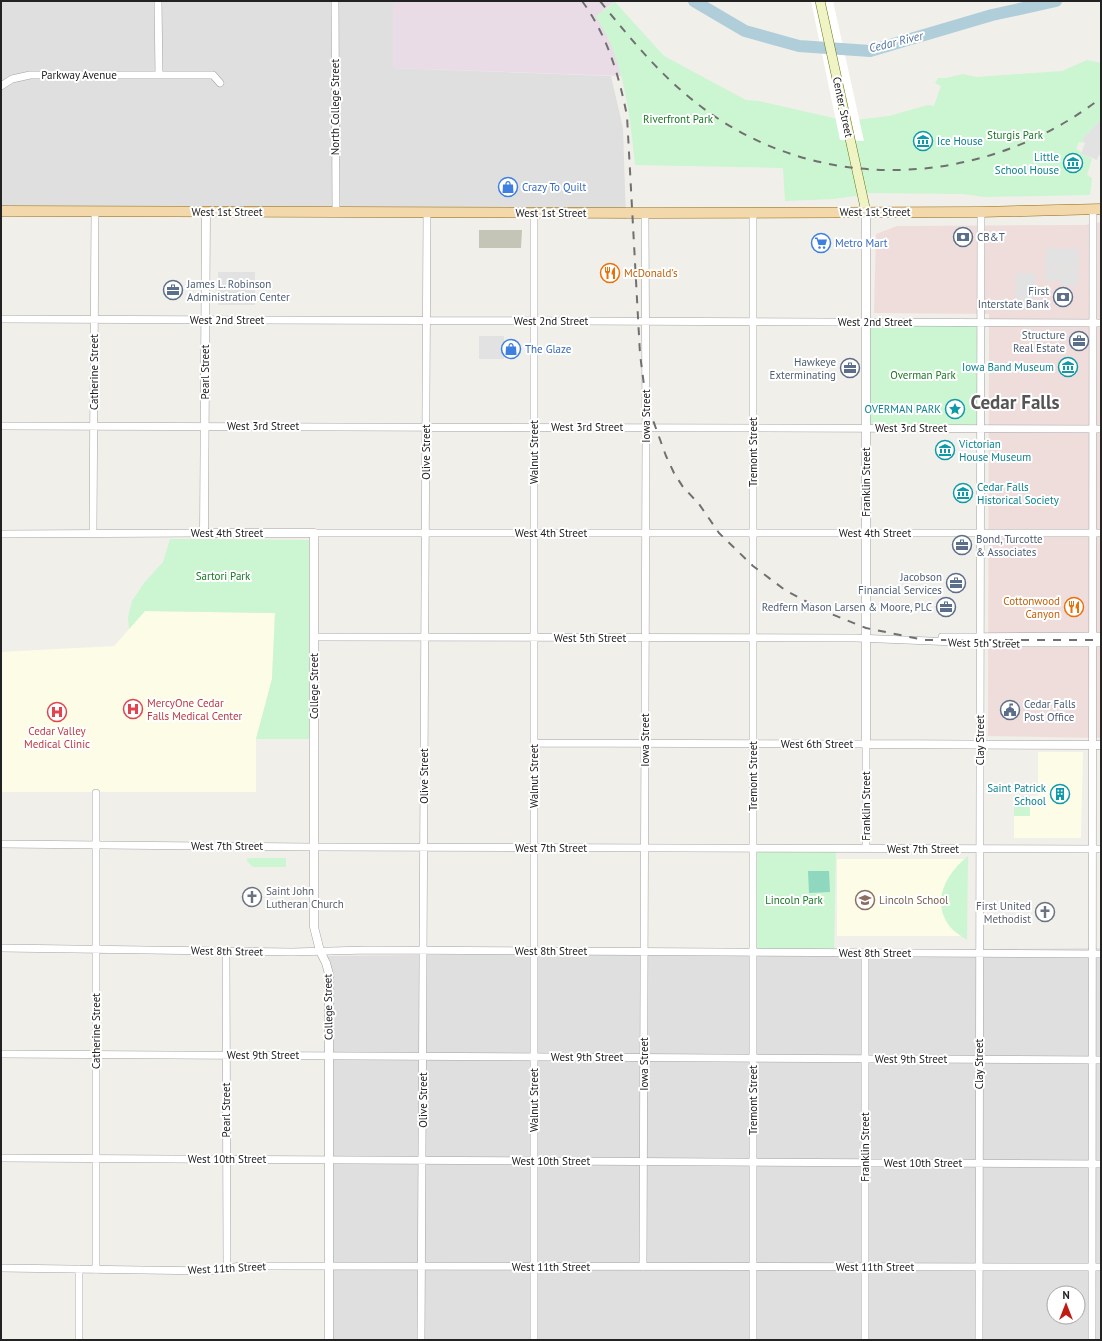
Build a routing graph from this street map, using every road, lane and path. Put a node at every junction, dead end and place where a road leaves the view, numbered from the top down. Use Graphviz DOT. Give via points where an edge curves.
graph roads {
  1 [pos="158,1"];
  2 [pos="334,1"];
  3 [pos="820,1"];
  4 [pos="159,75"];
  5 [pos="220,83"];
  6 [pos="1,86"];
  7 [pos="1097,209"];
  8 [pos="1,211"];
  9 [pos="95,212"];
  10 [pos="206,212"];
  11 [pos="427,212"];
  12 [pos="534,212"];
  13 [pos="753,212"];
  14 [pos="866,212"];
  15 [pos="980,212"];
  16 [pos="336,213"];
  17 [pos="645,213"];
  18 [pos="1,320"];
  19 [pos="95,320"];
  20 [pos="206,320"];
  21 [pos="427,321"];
  22 [pos="534,321"];
  23 [pos="646,321"];
  24 [pos="753,322"];
  25 [pos="866,322"];
  26 [pos="980,322"];
  27 [pos="1093,323"];
  28 [pos="1101,323"];
  29 [pos="1,426"];
  30 [pos="94,426"];
  31 [pos="205,426"];
  32 [pos="426,427"];
  33 [pos="534,427"];
  34 [pos="646,428"];
  35 [pos="753,428"];
  36 [pos="866,428"];
  37 [pos="980,428"];
  38 [pos="1093,429"];
  39 [pos="1101,429"];
  40 [pos="93,533"];
  41 [pos="204,533"];
  42 [pos="314,533"];
  43 [pos="426,533"];
  44 [pos="534,533"];
  45 [pos="646,533"];
  46 [pos="753,533"];
  47 [pos="866,533"];
  48 [pos="980,533"];
  49 [pos="1093,533"];
  50 [pos="1101,533"];
  51 [pos="1,534"];
  52 [pos="1101,636"];
  53 [pos="314,637"];
  54 [pos="425,638"];
  55 [pos="534,638"];
  56 [pos="645,638"];
  57 [pos="866,638"];
  58 [pos="753,639"];
  59 [pos="1093,640"];
  60 [pos="980,641"];
  61 [pos="1101,643"];
  62 [pos="534,743"];
  63 [pos="645,744"];
  64 [pos="753,744"];
  65 [pos="866,744"];
  66 [pos="980,744"];
  67 [pos="1097,745"];
  68 [pos="96,793"];
  69 [pos="1,844"];
  70 [pos="96,846"];
  71 [pos="314,847"];
  72 [pos="424,847"];
  73 [pos="534,848"];
  74 [pos="644,848"];
  75 [pos="753,848"];
  76 [pos="866,848"];
  77 [pos="980,849"];
  78 [pos="1092,849"];
  79 [pos="1101,849"];
  80 [pos="1,948"];
  81 [pos="96,949"];
  82 [pos="226,951"];
  83 [pos="320,951"];
  84 [pos="423,951"];
  85 [pos="534,951"];
  86 [pos="644,952"];
  87 [pos="753,952"];
  88 [pos="865,953"];
  89 [pos="980,954"];
  90 [pos="1092,954"];
  91 [pos="1101,954"];
  92 [pos="1,1054"];
  93 [pos="96,1054"];
  94 [pos="226,1055"];
  95 [pos="329,1055"];
  96 [pos="423,1056"];
  97 [pos="534,1056"];
  98 [pos="644,1057"];
  99 [pos="753,1058"];
  100 [pos="865,1058"];
  101 [pos="979,1059"];
  102 [pos="1092,1060"];
  103 [pos="1101,1060"];
  104 [pos="1,1158"];
  105 [pos="96,1159"];
  106 [pos="227,1160"];
  107 [pos="329,1160"];
  108 [pos="422,1160"];
  109 [pos="534,1161"];
  110 [pos="643,1161"];
  111 [pos="753,1162"];
  112 [pos="865,1163"];
  113 [pos="979,1163"];
  114 [pos="1092,1164"];
  115 [pos="1101,1164"];
  116 [pos="329,1266"];
  117 [pos="422,1266"];
  118 [pos="534,1267"];
  119 [pos="643,1267"];
  120 [pos="753,1267"];
  121 [pos="865,1267"];
  122 [pos="979,1267"];
  123 [pos="1092,1267"];
  124 [pos="1101,1267"];
  125 [pos="1,1268"];
  126 [pos="227,1268"];
  127 [pos="79,1269"];
  128 [pos="96,1270"];
  129 [pos="79,1340"];
  130 [pos="329,1340"];
  131 [pos="421,1340"];
  132 [pos="534,1340"];
  133 [pos="753,1340"];
  134 [pos="865,1340"];
  135 [pos="979,1340"];
  136 [pos="1092,1340"];
  1 -- 4 [label="street"];
  2 -- 16 [label="street, North College Street"];
  3 -- 14 [label="main road, Center Street"];
  4 -- 5 [label="street, Parkway Avenue" via="213,75"];
  4 -- 6 [label="street, Parkway Avenue" via="30,75 12,79"];
  7 -- 15 [label="main road, West 1st Street"];
  7 -- 27 [label="street"];
  8 -- 9 [label="main road, West 1st Street"];
  9 -- 10 [label="main road, West 1st Street"];
  9 -- 19 [label="street, Catherine Street"];
  10 -- 16 [label="main road, West 1st Street"];
  10 -- 20 [label="street, Pearl Street"];
  11 -- 12 [label="main road, West 1st Street"];
  11 -- 16 [label="main road, West 1st Street"];
  11 -- 21 [label="street, Olive Street"];
  12 -- 17 [label="main road, West 1st Street"];
  12 -- 22 [label="street, Walnut Street"];
  13 -- 14 [label="main road, West 1st Street"];
  13 -- 17 [label="main road, West 1st Street"];
  13 -- 24 [label="street, Tremont Street"];
  14 -- 15 [label="main road, West 1st Street"];
  14 -- 25 [label="street, Franklin Street"];
  15 -- 26 [label="street, Clay Street"];
  17 -- 23 [label="street, Iowa Street"];
  18 -- 19 [label="street, West 2nd Street"];
  19 -- 20 [label="street, West 2nd Street"];
  19 -- 30 [label="street, Catherine Street"];
  20 -- 21 [label="street, West 2nd Street"];
  20 -- 31 [label="street, Pearl Street"];
  21 -- 22 [label="street, West 2nd Street"];
  21 -- 32 [label="street, Olive Street"];
  22 -- 23 [label="street, West 2nd Street"];
  22 -- 33 [label="street, Walnut Street"];
  23 -- 24 [label="street, West 2nd Street"];
  23 -- 34 [label="street, Iowa Street"];
  24 -- 25 [label="street, West 2nd Street"];
  24 -- 35 [label="street, Tremont Street"];
  25 -- 26 [label="street, West 2nd Street"];
  25 -- 36 [label="street, Franklin Street"];
  26 -- 27 [label="street, West 2nd Street"];
  26 -- 37 [label="street, Clay Street"];
  27 -- 28 [label="street, West 2nd Street"];
  27 -- 38 [label="street"];
  29 -- 30 [label="street, West 3rd Street"];
  30 -- 31 [label="street, West 3rd Street"];
  30 -- 40 [label="street, Catherine Street"];
  31 -- 32 [label="street, West 3rd Street"];
  31 -- 41 [label="street, Pearl Street"];
  32 -- 33 [label="street, West 3rd Street"];
  32 -- 43 [label="street, Olive Street"];
  33 -- 34 [label="street, West 3rd Street"];
  33 -- 44 [label="street, Walnut Street"];
  34 -- 35 [label="street, West 3rd Street"];
  34 -- 45 [label="street, Iowa Street"];
  35 -- 36 [label="street, West 3rd Street"];
  35 -- 46 [label="street, Tremont Street"];
  36 -- 37 [label="street, West 3rd Street"];
  36 -- 47 [label="street, Franklin Street"];
  37 -- 38 [label="street, West 3rd Street"];
  37 -- 48 [label="street, Clay Street"];
  38 -- 39 [label="street, West 3rd Street"];
  38 -- 49 [label="street"];
  40 -- 41 [label="street, West 4th Street"];
  40 -- 51 [label="street, West 4th Street"];
  41 -- 42 [label="street, West 4th Street"];
  42 -- 43 [label="street, West 4th Street"];
  42 -- 53 [label="street, College Street"];
  43 -- 44 [label="street, West 4th Street"];
  43 -- 54 [label="street, Olive Street"];
  44 -- 45 [label="street, West 4th Street"];
  44 -- 55 [label="street, Walnut Street"];
  45 -- 46 [label="street, West 4th Street"];
  45 -- 56 [label="street, Iowa Street"];
  46 -- 47 [label="street, West 4th Street"];
  46 -- 58 [label="street, Tremont Street"];
  47 -- 48 [label="street, West 4th Street"];
  47 -- 57 [label="street, Franklin Street"];
  48 -- 49 [label="street, West 4th Street"];
  48 -- 60 [label="street, Clay Street"];
  49 -- 50 [label="street, West 4th Street"];
  49 -- 59 [label="street"];
  52 -- 59 [label="street, West 5th Street"];
  53 -- 54 [label="street, West 5th Street"];
  53 -- 71 [label="street, College Street"];
  54 -- 55 [label="street, West 5th Street"];
  54 -- 72 [label="street, Olive Street"];
  55 -- 56 [label="street, West 5th Street"];
  55 -- 62 [label="street, Walnut Street"];
  56 -- 58 [label="street, West 5th Street"];
  56 -- 63 [label="street, Iowa Street"];
  57 -- 58 [label="street, West 5th Street"];
  57 -- 60 [label="street, West 5th Street"];
  57 -- 65 [label="street, Franklin Street"];
  58 -- 64 [label="street, Tremont Street"];
  59 -- 60 [label="street, West 5th Street"];
  59 -- 61 [label="street, West 5th Street"];
  59 -- 67 [label="street"];
  60 -- 66 [label="street, Clay Street"];
  62 -- 63 [label="street, West 6th Street"];
  62 -- 73 [label="street, Walnut Street"];
  63 -- 64 [label="street, West 6th Street"];
  63 -- 74 [label="street, Iowa Street"];
  64 -- 65 [label="street, West 6th Street"];
  64 -- 75 [label="street, Tremont Street"];
  65 -- 66 [label="street, West 6th Street"];
  65 -- 76 [label="street, Franklin Street"];
  66 -- 67 [label="street, West 6th Street"];
  66 -- 77 [label="street, Clay Street"];
  67 -- 78 [label="street"];
  68 -- 70 [label="street, Catherine Street"];
  69 -- 70 [label="street, West 7th Street"];
  70 -- 71 [label="street, West 7th Street"];
  70 -- 81 [label="street, Catherine Street"];
  71 -- 72 [label="street, West 7th Street"];
  71 -- 83 [label="street, College Street" via="314,927"];
  72 -- 73 [label="street, West 7th Street"];
  72 -- 84 [label="street, Olive Street"];
  73 -- 74 [label="street, West 7th Street"];
  73 -- 85 [label="street, Walnut Street"];
  74 -- 75 [label="street, West 7th Street"];
  74 -- 86 [label="street, Iowa Street"];
  75 -- 76 [label="street, West 7th Street"];
  75 -- 87 [label="street, Tremont Street"];
  76 -- 77 [label="street, West 7th Street"];
  77 -- 78 [label="street, West 7th Street"];
  77 -- 89 [label="street, Clay Street"];
  78 -- 79 [label="street, West 7th Street"];
  78 -- 90 [label="street"];
  80 -- 81 [label="street, West 8th Street"];
  81 -- 82 [label="street, West 8th Street"];
  81 -- 93 [label="street, Catherine Street"];
  82 -- 83 [label="street, West 8th Street"];
  82 -- 94 [label="street, Pearl Street"];
  83 -- 84 [label="street, West 8th Street"];
  83 -- 95 [label="street, College Street" via="329,974"];
  84 -- 85 [label="street, West 8th Street"];
  84 -- 96 [label="street, Olive Street"];
  85 -- 86 [label="street, West 8th Street"];
  85 -- 97 [label="street, Walnut Street"];
  86 -- 87 [label="street, West 8th Street"];
  86 -- 98 [label="street, Iowa Street"];
  87 -- 88 [label="street, West 8th Street"];
  87 -- 99 [label="street, Tremont Street"];
  88 -- 89 [label="street, West 8th Street"];
  88 -- 100 [label="street, Franklin Street"];
  89 -- 90 [label="street, West 8th Street"];
  89 -- 101 [label="street, Clay Street"];
  90 -- 91 [label="street, West 8th Street"];
  90 -- 102 [label="street"];
  92 -- 93 [label="street, West 9th Street"];
  93 -- 94 [label="street, West 9th Street"];
  93 -- 105 [label="street, Catherine Street"];
  94 -- 95 [label="street, West 9th Street"];
  94 -- 106 [label="street, Pearl Street"];
  95 -- 96 [label="street, West 9th Street"];
  95 -- 107 [label="street, College Street"];
  96 -- 97 [label="street, West 9th Street"];
  96 -- 108 [label="street, Olive Street"];
  97 -- 98 [label="street, West 9th Street"];
  97 -- 109 [label="street, Walnut Street"];
  98 -- 99 [label="street, West 9th Street"];
  98 -- 110 [label="street, Iowa Street"];
  99 -- 100 [label="street, West 9th Street"];
  99 -- 111 [label="street, Tremont Street"];
  100 -- 101 [label="street, West 9th Street"];
  100 -- 112 [label="street, Franklin Street"];
  101 -- 102 [label="street, West 9th Street"];
  101 -- 113 [label="street, Clay Street"];
  102 -- 103 [label="street, West 9th Street"];
  102 -- 114 [label="street"];
  104 -- 105 [label="street, West 10th Street"];
  105 -- 106 [label="street, West 10th Street"];
  105 -- 128 [label="street, Catherine Street"];
  106 -- 107 [label="street, West 10th Street"];
  106 -- 126 [label="street, Pearl Street"];
  107 -- 108 [label="street, West 10th Street"];
  107 -- 116 [label="street, College Street"];
  108 -- 109 [label="street, West 10th Street"];
  108 -- 117 [label="street, Olive Street"];
  109 -- 110 [label="street, West 10th Street"];
  109 -- 118 [label="street, Walnut Street"];
  110 -- 111 [label="street, West 10th Street"];
  110 -- 119 [label="street, Iowa Street"];
  111 -- 112 [label="street, West 10th Street"];
  111 -- 120 [label="street, Tremont Street"];
  112 -- 113 [label="street, West 10th Street"];
  112 -- 121 [label="street, Franklin Street"];
  113 -- 114 [label="street, West 10th Street"];
  113 -- 122 [label="street, Clay Street"];
  114 -- 115 [label="street, West 10th Street"];
  114 -- 123 [label="street"];
  116 -- 117 [label="street, West 11th Street"];
  116 -- 126 [label="street, West 11th Street"];
  116 -- 130 [label="street, College Street"];
  117 -- 118 [label="street, West 11th Street"];
  117 -- 131 [label="street, Olive Street"];
  118 -- 119 [label="street, West 11th Street"];
  118 -- 132 [label="street, Walnut Street"];
  119 -- 120 [label="street, West 11th Street"];
  120 -- 121 [label="street, West 11th Street"];
  120 -- 133 [label="street, Tremont Street"];
  121 -- 122 [label="street, West 11th Street"];
  121 -- 134 [label="street, Franklin Street"];
  122 -- 123 [label="street, West 11th Street"];
  122 -- 135 [label="street, Clay Street"];
  123 -- 124 [label="street, West 11th Street"];
  123 -- 136 [label="street"];
  125 -- 127 [label="street, West 11th Street"];
  126 -- 128 [label="street, West 11th Street" via="213,1271"];
  127 -- 128 [label="street, West 11th Street"];
  127 -- 129 [label="street"];
}
